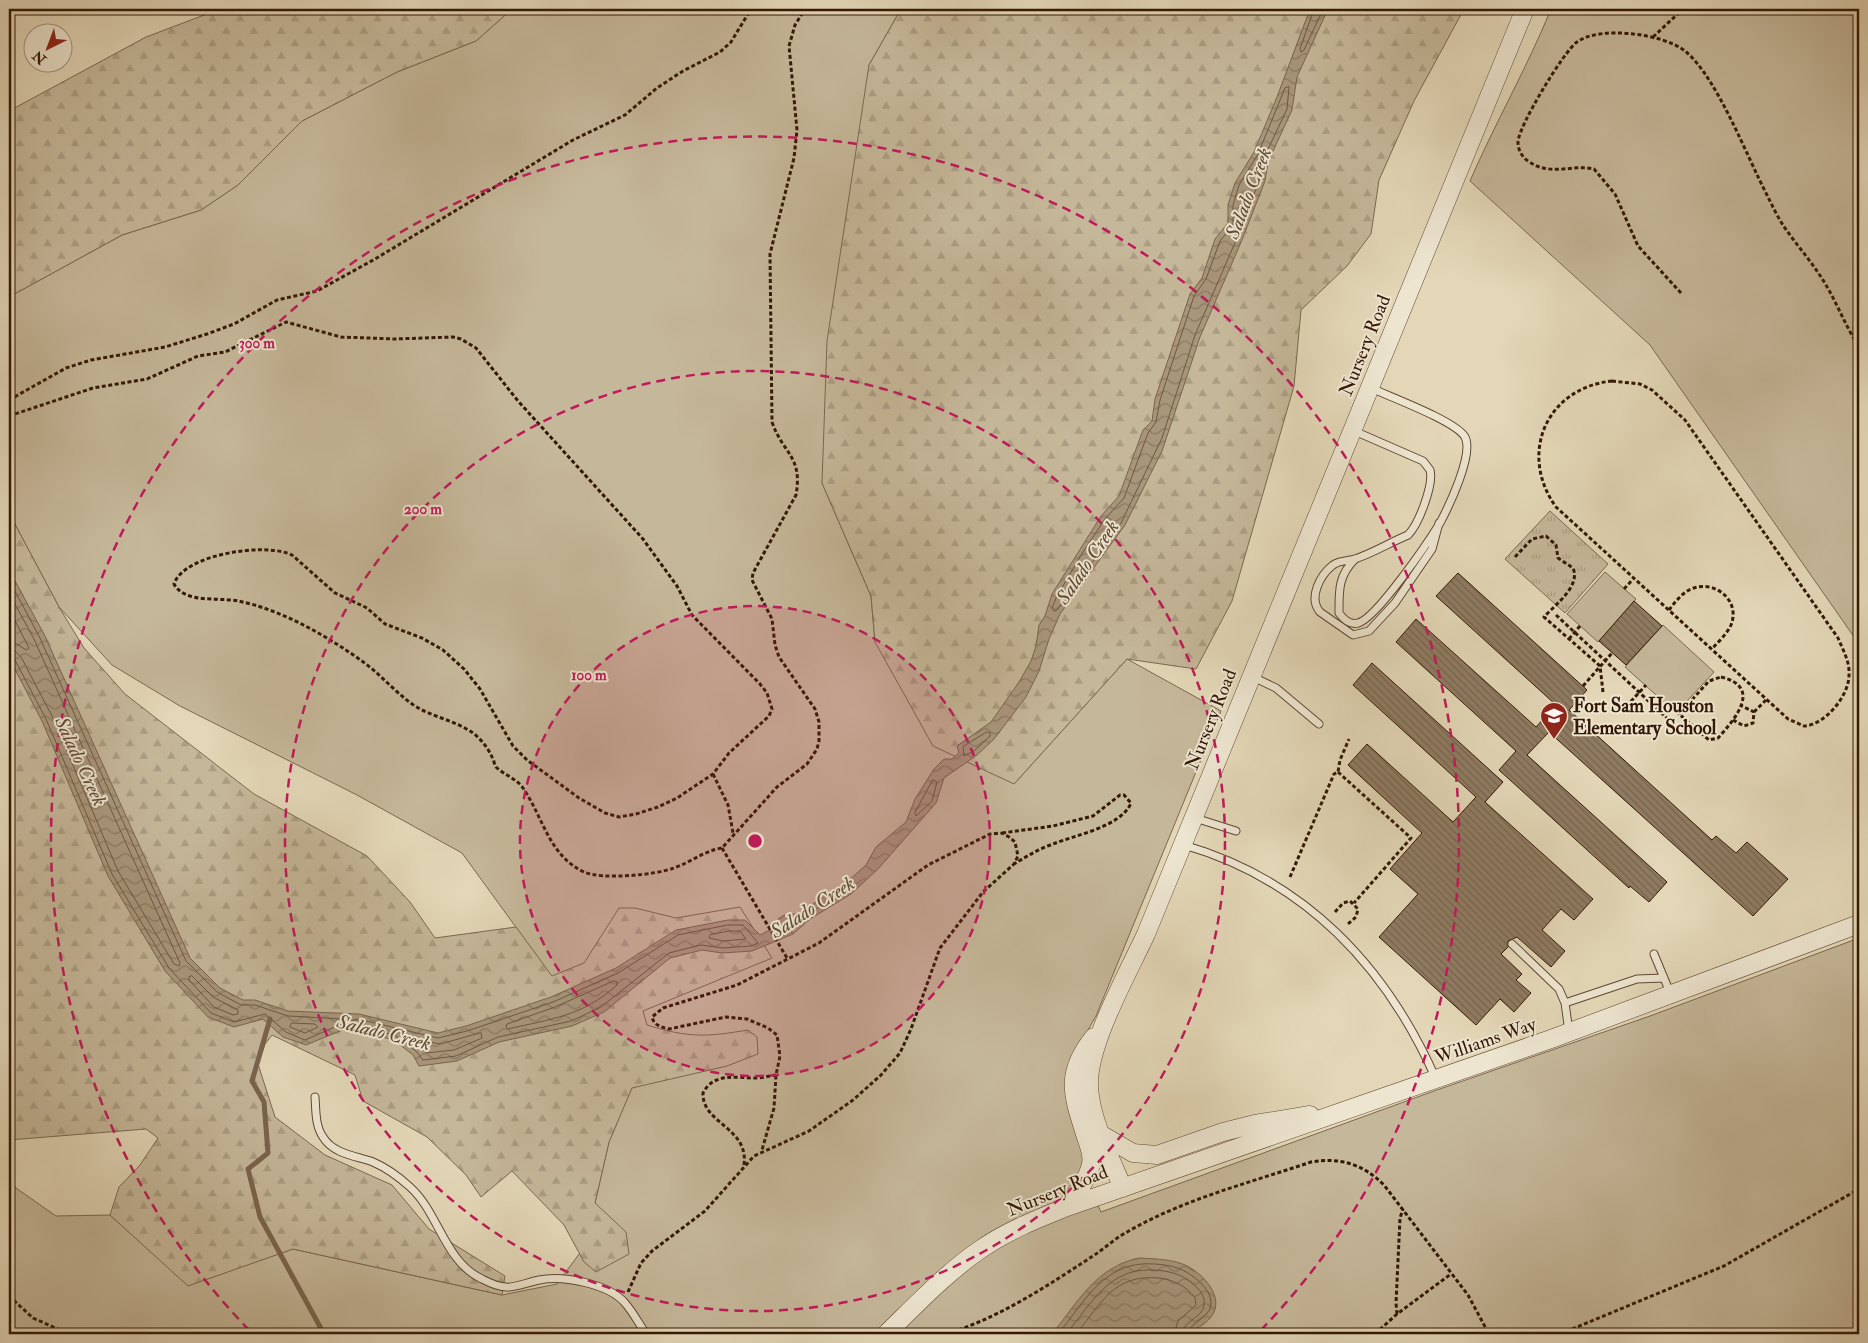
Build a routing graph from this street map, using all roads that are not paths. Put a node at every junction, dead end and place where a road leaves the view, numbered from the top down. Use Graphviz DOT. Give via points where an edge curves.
graph roads {
  1 [pos="1525,9"];
  2 [pos="1369,387"];
  3 [pos="1352,430"];
  4 [pos="1440,523"];
  5 [pos="1355,559"];
  6 [pos="1250,676"];
  7 [pos="1319,724"];
  8 [pos="1192,818"];
  9 [pos="1236,832"];
  10 [pos="1182,844"];
  11 [pos="1859,924"];
  12 [pos="1512,944"];
  13 [pos="1654,954"];
  14 [pos="1664,978"];
  15 [pos="1671,995"];
  16 [pos="1565,1003"];
  17 [pos="1105,1024"];
  18 [pos="1569,1032"];
  19 [pos="1436,1079"];
  20 [pos="315,1097"];
  21 [pos="1338,1114"];
  22 [pos="1102,1135"];
  23 [pos="1123,1188"];
  24 [pos="1067,1207"];
  25 [pos="646,1334"];
  26 [pos="886,1334"];
  1 -- 2 [label="street, Nursery Road"];
  2 -- 3 [label="street, Nursery Road"];
  2 -- 4 [label="lane" via="1455,426 1466,439 1466,462"];
  3 -- 5 [label="lane" via="1423,461 1432,475 1414,529 1408,535"];
  3 -- 6 [label="street, Nursery Road"];
  4 -- 5 [label="lane" via="1390,595 1364,621 1353,623 1339,614 1339,586 1342,575"];
  4 -- 5 [label="lane" via="1432,549 1395,603 1369,631 1359,635 1348,632 1320,612 1314,601 1329,569 1335,564"];
  6 -- 7 [label="lane" via="1276,688"];
  6 -- 8 [label="street, Nursery Road"];
  8 -- 9 [label="lane"];
  8 -- 10 [label="street, Nursery Road"];
  10 -- 17 [label="street, Nursery Road"];
  10 -- 19 [label="lane" via="1206,851 1279,886 1348,942 1410,1023"];
  11 -- 15 [label="street, Williams Way"];
  12 -- 16 [label="lane" via="1551,979"];
  13 -- 14 [label="lane"];
  14 -- 15 [label="lane"];
  14 -- 16 [label="lane" via="1637,979"];
  15 -- 18 [label="street, Williams Way"];
  16 -- 18 [label="lane"];
  17 -- 22 [label="street, Nursery Road" via="1093,1057 1089,1087"];
  17 -- 24 [label="street" via="1086,1047 1075,1068 1075,1097 1091,1159 1084,1181"];
  18 -- 19 [label="street, Williams Way"];
  19 -- 21 [label="street, Williams Way"];
  20 -- 25 [label="lane" via="323,1138 335,1148 392,1172 412,1189 447,1246 479,1278 504,1288 516,1288 540,1280 585,1282 609,1291 624,1302"];
  21 -- 22 [label="street" via="1300,1116 1255,1124 1157,1155 1133,1153"];
  21 -- 23 [label="street, Williams Way"];
  22 -- 23 [label="street, Nursery Road"];
  23 -- 24 [label="street, Nursery Road"];
  24 -- 26 [label="street, Nursery Road" via="1023,1225 980,1250"];
}
